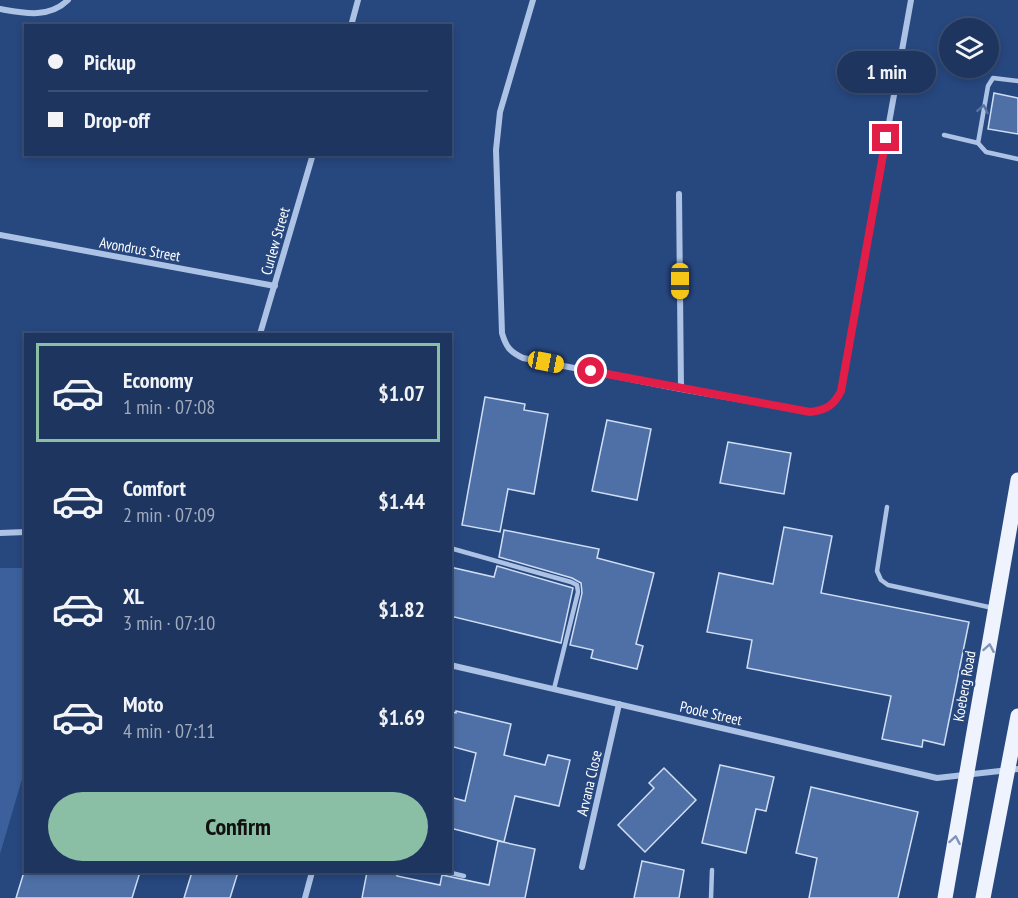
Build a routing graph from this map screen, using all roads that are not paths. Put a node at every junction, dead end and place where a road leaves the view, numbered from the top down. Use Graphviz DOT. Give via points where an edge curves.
graph roads {
  1 [pos="68,0"];
  2 [pos="358,0"];
  3 [pos="534,0"];
  4 [pos="911,0"];
  5 [pos="0,9"];
  6 [pos="352,24"];
  7 [pos="1018,81"];
  8 [pos="944,135"];
  9 [pos="978,143"];
  10 [pos="312,156"];
  11 [pos="1018,159"];
  12 [pos="679,194"];
  13 [pos="0,235"];
  14 [pos="275,286"];
  15 [pos="260,333"];
  16 [pos="681,389"];
  17 [pos="1018,480"];
  18 [pos="887,507"];
  19 [pos="24,532"];
  20 [pos="0,533"];
  21 [pos="452,550"];
  22 [pos="996,608"];
  23 [pos="452,664"];
  24 [pos="554,689"];
  25 [pos="619,704"];
  26 [pos="1018,716"];
  27 [pos="1013,769"];
  28 [pos="967,775"];
  29 [pos="582,867"];
  30 [pos="712,870"];
  31 [pos="312,873"];
  32 [pos="451,873"];
  33 [pos="464,876"];
  34 [pos="305,898"];
  35 [pos="711,898"];
  36 [pos="945,898"];
  37 [pos="983,898"];
  1 -- 5 [label="street" via="48,13"];
  2 -- 6 [label="street"];
  3 -- 16 [label="street" via="500,112 496,150 505,345 523,358"];
  4 -- 16 [label="street" via="841,391 835,403 810,412"];
  9 -- 7 [label="lane, one-way" via="988,86 993,78"];
  8 -- 9 [label="lane"];
  9 -- 11 [label="lane" via="986,152"];
  10 -- 14 [label="street, Curlew Street"];
  12 -- 16 [label="street"];
  13 -- 14 [label="street, Avondrus Street"];
  14 -- 15 [label="street, Curlew Street"];
  17 -- 22 [label="main road, Koeberg Road"];
  18 -- 22 [label="lane" via="878,571 881,580 888,585"];
  19 -- 20 [label="street"];
  21 -- 24 [label="lane" via="577,585"];
  28 -- 22 [label="main road, Koeberg Road, one-way"];
  23 -- 24 [label="street, Poole Street"];
  24 -- 25 [label="street, Poole Street"];
  25 -- 28 [label="street, Poole Street" via="937,778"];
  25 -- 29 [label="street, Arvana Close"];
  26 -- 27 [label="main road"];
  27 -- 28 [label="street, Poole Street"];
  27 -- 37 [label="main road"];
  36 -- 28 [label="main road, Koeberg Road, one-way"];
  30 -- 35 [label="lane"];
  31 -- 34 [label="street"];
  32 -- 33 [label="lane"];
}
